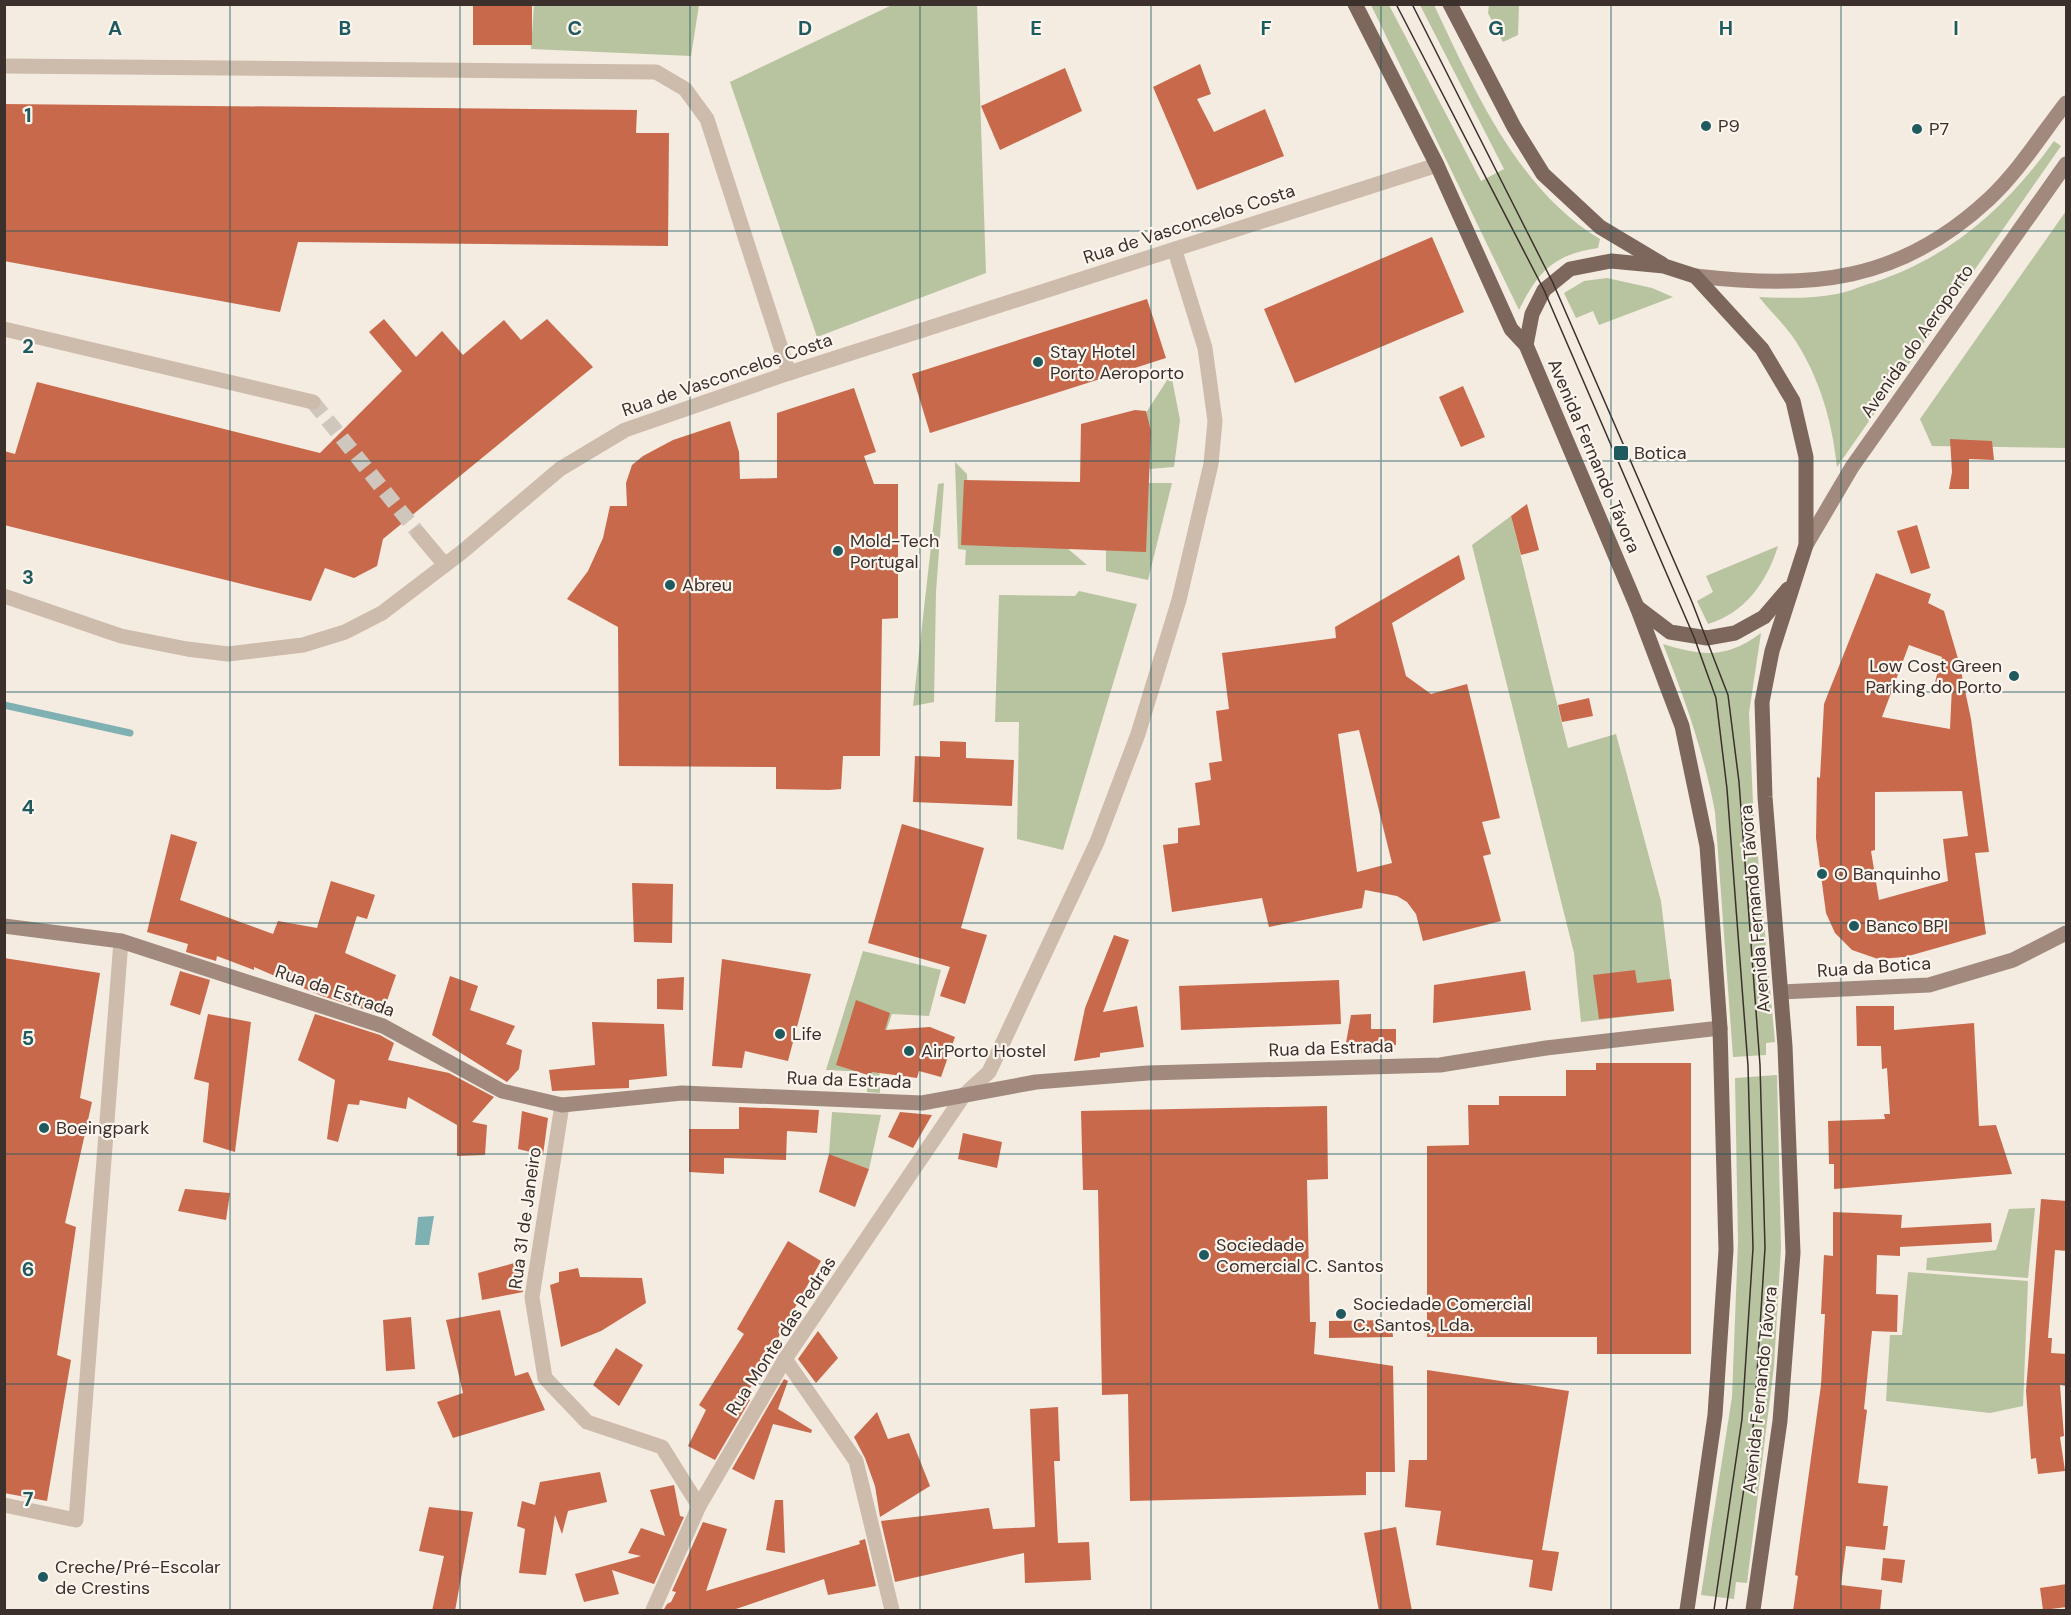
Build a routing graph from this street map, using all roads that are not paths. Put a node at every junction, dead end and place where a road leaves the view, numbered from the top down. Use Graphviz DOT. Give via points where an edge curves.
graph roads {
  1 [pos="1355,4"];
  2 [pos="1450,4"];
  3 [pos="4,66"];
  4 [pos="2067,103"];
  5 [pos="2067,164"];
  6 [pos="1437,165"];
  7 [pos="1175,251"];
  8 [pos="1664,266"];
  9 [pos="1695,276"];
  10 [pos="4,329"];
  11 [pos="1526,345"];
  12 [pos="789,373"];
  13 [pos="314,402"];
  14 [pos="419,534"];
  15 [pos="1806,545"];
  16 [pos="445,565"];
  17 [pos="1791,586"];
  18 [pos="4,596"];
  19 [pos="1637,607"];
  20 [pos="4,926"];
  21 [pos="2067,933"];
  22 [pos="121,941"];
  23 [pos="1781,992"];
  24 [pos="1720,1028"];
  25 [pos="964,1095"];
  26 [pos="562,1105"];
  27 [pos="785,1359"];
  28 [pos="4,1505"];
  29 [pos="699,1506"];
  30 [pos="653,1611"];
  31 [pos="892,1611"];
  32 [pos="1687,1611"];
  33 [pos="1753,1611"];
  1 -- 6 [label="main road, Avenida Fernando Távora"];
  2 -- 8 [label="main road, Avenida Fernando Távora" via="1543,174 1600,227"];
  3 -- 12 [label="street" via="656,72 685,89 707,119"];
  4 -- 9 [label="street" via="2024,161 1989,199 1930,246 1875,270 1821,281"];
  5 -- 15 [label="street, Avenida do Aeroporto" via="1852,467"];
  6 -- 7 [label="street, Rua de Vasconcelos Costa"];
  6 -- 11 [label="main road, Avenida Fernando Távora" via="1511,329"];
  7 -- 12 [label="street, Rua de Vasconcelos Costa"];
  7 -- 25 [label="street, Rua Monte das Pedras" via="1205,348 1215,421 1211,464 1179,600 1138,734 1097,842 988,1072"];
  8 -- 9 [label="main road, Avenida Fernando Távora"];
  8 -- 11 [label="main road, Avenida Fernando Távora" via="1611,261 1570,270 1544,290 1532,314"];
  9 -- 15 [label="main road, Avenida Fernando Távora" via="1762,349 1793,401 1806,457"];
  10 -- 13 [label="street"];
  11 -- 19 [label="main road, Avenida Fernando Távora"];
  12 -- 16 [label="street, Rua de Vasconcelos Costa" via="625,429 561,469"];
  14 -- 16 [label="street"];
  15 -- 17 [label="main road, Avenida Fernando Távora"];
  16 -- 18 [label="street, Rua de Vasconcelos Costa" via="382,613 345,632 303,645 228,654 121,636"];
  17 -- 19 [label="main road" via="1764,616 1735,633 1707,638 1670,632"];
  17 -- 23 [label="main road, Avenida Fernando Távora" via="1762,702 1765,798"];
  19 -- 24 [label="main road, Avenida Fernando Távora" via="1682,726 1707,846"];
  20 -- 22 [label="street, Rua da Estrada"];
  21 -- 23 [label="street, Rua da Botica" via="2013,960 1929,985"];
  22 -- 26 [label="street, Rua da Estrada" via="383,1026 502,1090"];
  22 -- 28 [label="street" via="76,1520"];
  23 -- 33 [label="main road, Avenida Fernando Távora" via="1793,1252 1780,1420"];
  24 -- 25 [label="street, Rua da Estrada" via="1440,1065 1148,1074 1036,1082"];
  24 -- 32 [label="main road, Avenida Fernando Távora" via="1726,1250 1722,1332 1715,1415"];
  25 -- 26 [label="street, Rua da Estrada" via="922,1103 682,1093"];
  25 -- 27 [label="street, Rua Monte das Pedras"];
  26 -- 29 [label="street, Rua 31 de Janeiro" via="532,1297 545,1378 587,1422 662,1447"];
  27 -- 29 [label="street, Rua Monte das Pedras"];
  27 -- 31 [label="street" via="856,1461"];
  29 -- 30 [label="street, Rua Monte das Pedras"];
}
